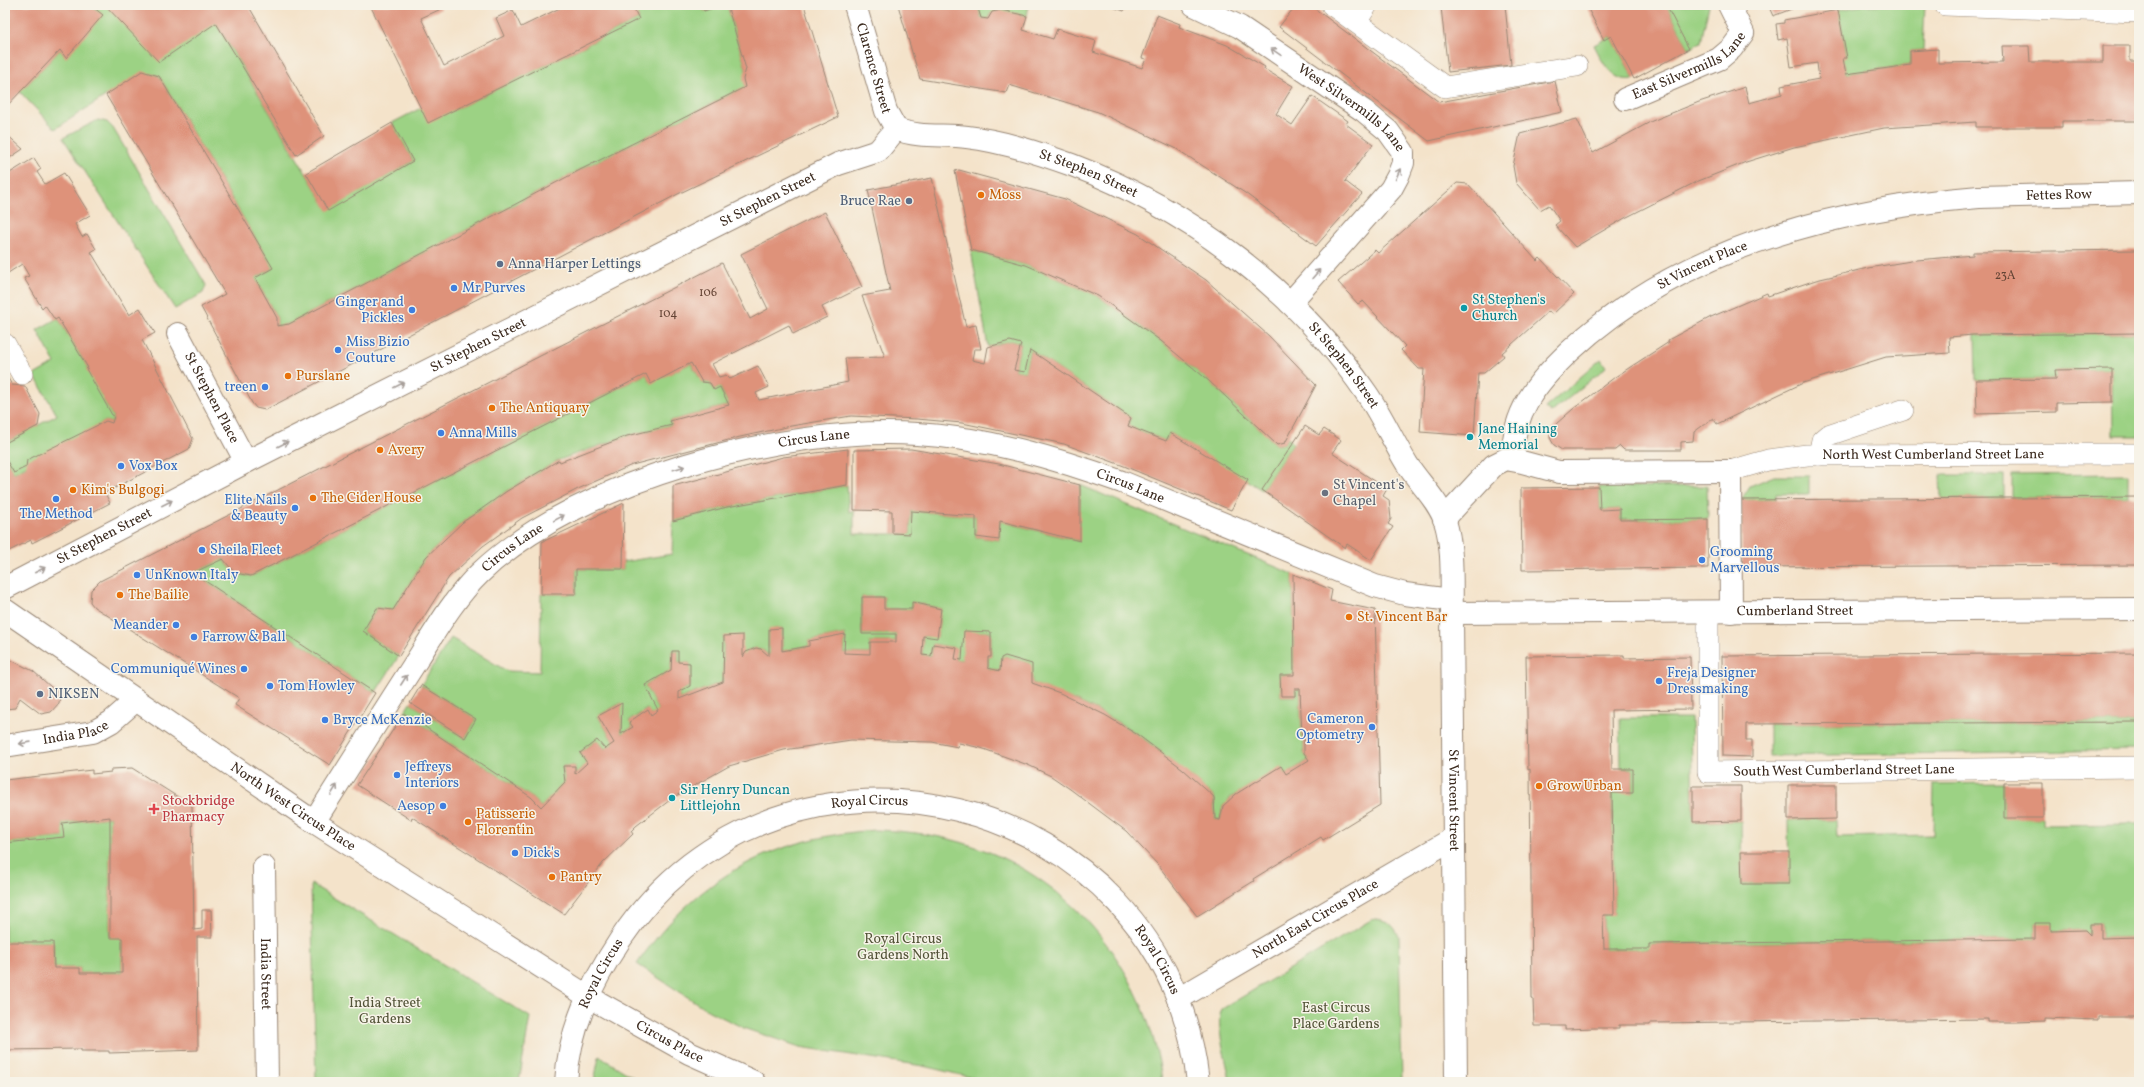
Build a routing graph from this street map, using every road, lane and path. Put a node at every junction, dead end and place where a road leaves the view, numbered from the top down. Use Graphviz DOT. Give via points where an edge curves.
graph roads {
  1 [pos="855,5"];
  2 [pos="1194,5"];
  3 [pos="1332,5"];
  4 [pos="1729,5"];
  5 [pos="1945,5"];
  6 [pos="2138,5"];
  7 [pos="1361,13"];
  8 [pos="1577,66"];
  9 [pos="1625,99"];
  10 [pos="896,129"];
  11 [pos="2139,194"];
  12 [pos="1979,197"];
  13 [pos="1290,303"];
  14 [pos="178,334"];
  15 [pos="5,344"];
  16 [pos="22,374"];
  17 [pos="1902,410"];
  18 [pos="2139,454"];
  19 [pos="1819,455"];
  20 [pos="1513,460"];
  21 [pos="246,462"];
  22 [pos="1730,471"];
  23 [pos="1444,519"];
  24 [pos="5,588"];
  25 [pos="1451,606"];
  26 [pos="2139,609"];
  27 [pos="5,610"];
  28 [pos="1708,612"];
  29 [pos="1731,612"];
  30 [pos="136,700"];
  31 [pos="5,746"];
  32 [pos="2139,767"];
  33 [pos="314,822"];
  34 [pos="1454,838"];
  35 [pos="264,866"];
  36 [pos="587,996"];
  37 [pos="1178,999"];
  38 [pos="267,1082"];
  39 [pos="566,1082"];
  40 [pos="754,1082"];
  41 [pos="1198,1082"];
  42 [pos="1456,1082"];
  1 -- 10 [label="street, Clarence Street" via="886,110"];
  13 -- 2 [label="street, West Silvermills Lane, one-way" via="1391,189 1403,163 1403,152 1388,131 1364,111 1240,27"];
  3 -- 7 [label="lane"];
  4 -- 9 [label="street, East Silvermills Lane" via="1743,33 1719,60"];
  5 -- 6 [label="lane" via="2138,12"];
  7 -- 8 [label="lane" via="1445,87"];
  10 -- 13 [label="street, St Stephen Street" via="910,134 968,137 995,142 1072,165 1112,181 1148,199 1222,245"];
  21 -- 10 [label="street, St Stephen Street, one-way" via="838,164 878,151"];
  11 -- 12 [label="street, Fettes Row"];
  12 -- 20 [label="street, St Vincent Place" via="1866,213 1776,235 1712,259 1652,289 1593,330 1545,377 1523,407 1514,430"];
  13 -- 23 [label="street, St Stephen Street" via="1328,344 1368,395 1407,464"];
  14 -- 21 [label="street, St Stephen Place"];
  15 -- 16 [label="lane"];
  17 -- 19 [label="lane" via="1828,435 1822,440"];
  18 -- 19 [label="lane, North West Cumberland Street Lane"];
  19 -- 22 [label="lane, North West Cumberland Street Lane" via="1768,460"];
  20 -- 22 [label="street, North West Cumberland Street Lane" via="1559,472"];
  20 -- 23 [label="street, North West Cumberland Street Lane" via="1506,459 1494,465"];
  24 -- 21 [label="street, St Stephen Street, one-way"];
  22 -- 29 [label="street"];
  23 -- 25 [label="street, St Vincent Street" via="1450,551"];
  25 -- 28 [label="street, Cumberland Street"];
  33 -- 25 [label="street, Circus Lane, one-way" via="461,593 497,558 533,532 618,489 682,467 774,444 847,433 886,432 956,438 1022,451 1084,468 1122,482 1375,586 1421,596"];
  25 -- 34 [label="street, St Vincent Street"];
  26 -- 29 [label="street, Cumberland Street"];
  27 -- 30 [label="street, North West Circus Place"];
  28 -- 29 [label="street, Cumberland Street"];
  28 -- 32 [label="lane, South West Cumberland Street Lane" via="1708,772"];
  30 -- 31 [label="street, India Place, one-way" via="111,722 93,732"];
  30 -- 33 [label="street, North West Circus Place"];
  33 -- 36 [label="street, North West Circus Place"];
  34 -- 37 [label="street, North East Circus Place"];
  34 -- 42 [label="street, St Vincent Street"];
  35 -- 38 [label="street, India Street"];
  36 -- 37 [label="street, Royal Circus" via="630,926 663,888 696,860 736,836 781,817 826,805 874,800 924,803 982,816 1033,837 1055,851 1097,883 1136,925 1165,972"];
  36 -- 39 [label="street, Royal Circus" via="570,1048"];
  36 -- 40 [label="street, Circus Place" via="689,1053"];
  37 -- 41 [label="street, Royal Circus" via="1192,1046"];
}
